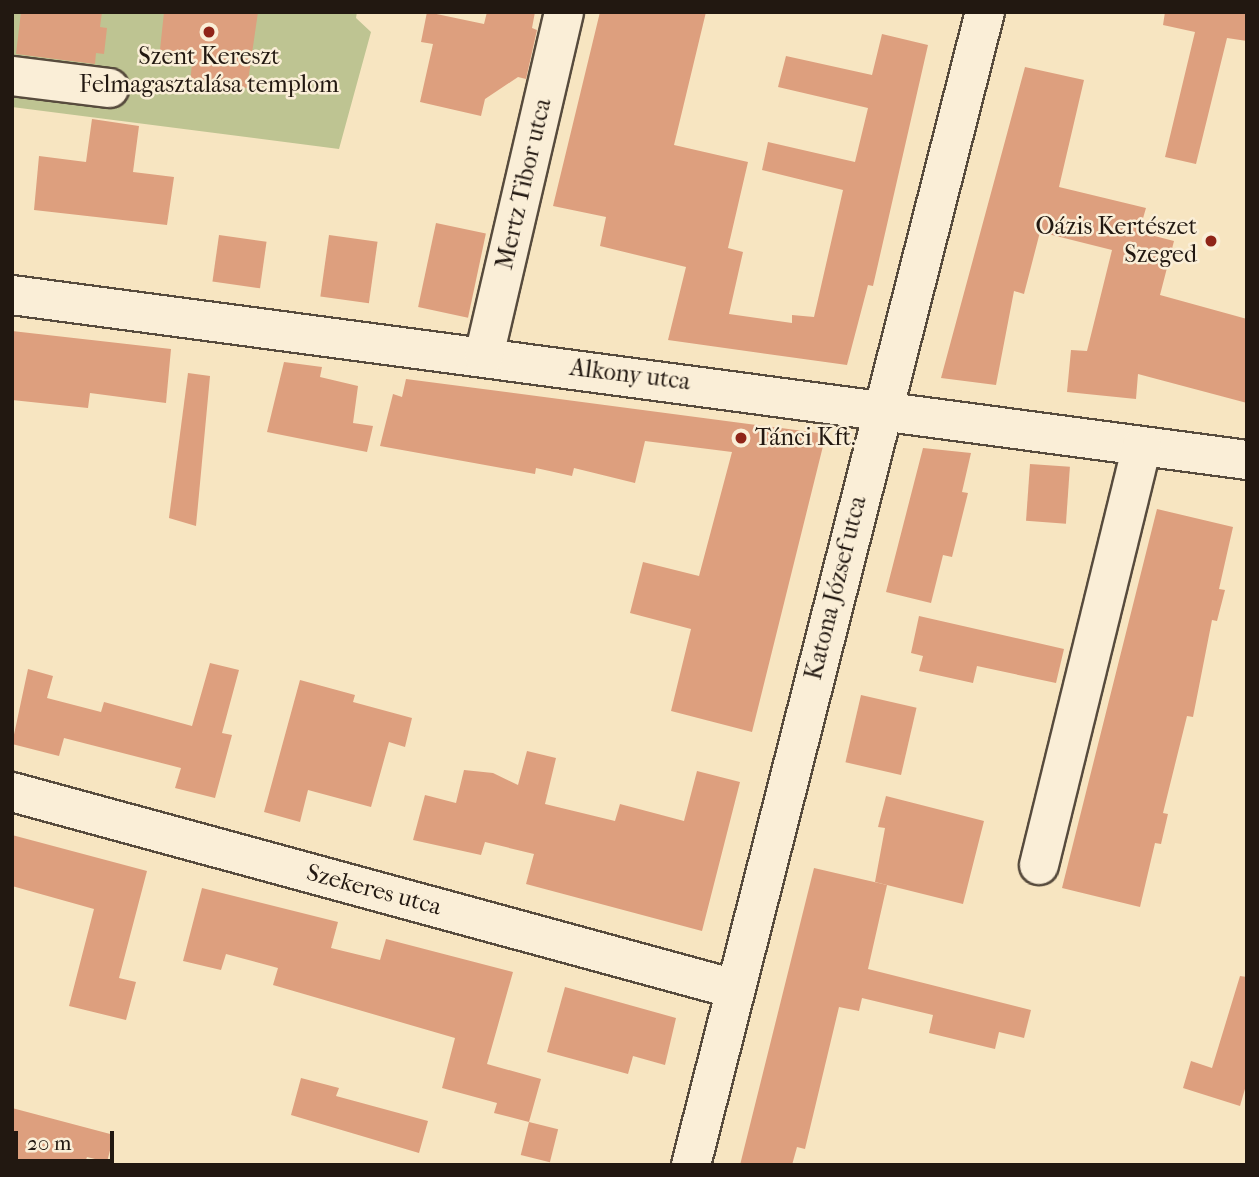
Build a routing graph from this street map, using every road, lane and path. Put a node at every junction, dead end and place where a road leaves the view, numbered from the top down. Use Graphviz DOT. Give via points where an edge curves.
graph roads {
  1 [pos="564,12"];
  2 [pos="985,12"];
  3 [pos="12,76"];
  4 [pos="109,88"];
  5 [pos="12,295"];
  6 [pos="484,356"];
  7 [pos="881,408"];
  8 [pos="1142,447"];
  9 [pos="1247,460"];
  10 [pos="12,792"];
  11 [pos="1039,865"];
  12 [pos="735,989"];
  13 [pos="691,1165"];
  1 -- 6 [label="street, Mertz Tibor utca"];
  2 -- 7 [label="street, Katona József utca"];
  3 -- 4 [label="street"];
  5 -- 6 [label="street, Alkony utca"];
  6 -- 7 [label="street, Alkony utca"];
  7 -- 8 [label="street, Alkony utca"];
  7 -- 12 [label="street, Katona József utca"];
  8 -- 9 [label="street, Alkony utca"];
  8 -- 11 [label="street"];
  10 -- 12 [label="street, Szekeres utca"];
  12 -- 13 [label="street, Katona József utca"];
}
